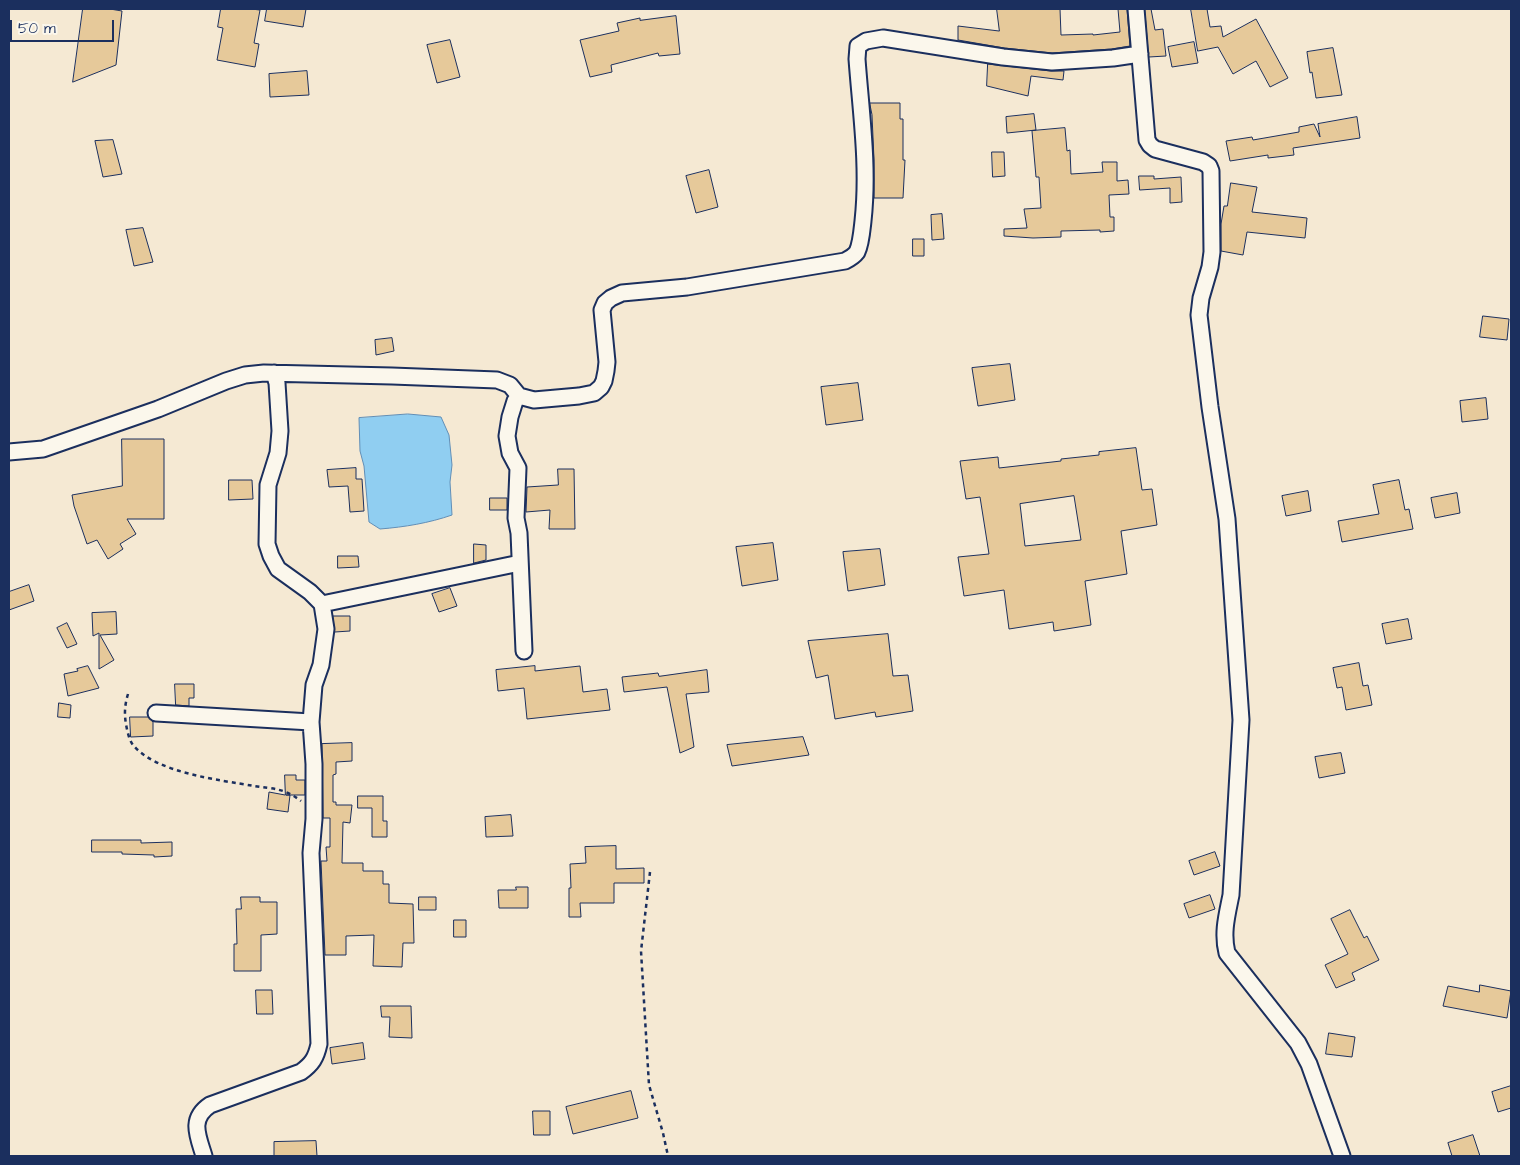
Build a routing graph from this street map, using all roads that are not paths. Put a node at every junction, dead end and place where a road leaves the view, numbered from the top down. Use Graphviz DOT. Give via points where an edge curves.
graph roads {
  1 [pos="1136,9"];
  2 [pos="1140,54"];
  3 [pos="274,373"];
  4 [pos="519,396"];
  5 [pos="9,452"];
  6 [pos="520,563"];
  7 [pos="322,604"];
  8 [pos="524,652"];
  9 [pos="156,713"];
  10 [pos="311,722"];
  11 [pos="204,1156"];
  12 [pos="1342,1156"];
  1 -- 2 [label="street"];
  2 -- 4 [label="street" via="1052,62 883,38 866,40 858,46 856,59 865,201 862,230 853,257 728,281 622,293 611,298 602,310 607,362 601,387 594,393 579,396 534,400"];
  2 -- 12 [label="street" via="1150,145 1155,150 1203,162 1211,171 1212,252 1199,315 1227,519 1241,720 1225,944 1227,953 1298,1043 1309,1064"];
  3 -- 4 [label="street" via="497,380 510,385"];
  3 -- 5 [label="street" via="245,375 226,381 43,450"];
  3 -- 7 [label="street" via="280,431 278,453 268,485 267,544 278,569"];
  4 -- 6 [label="street" via="510,417 507,436 510,453 518,468 516,518"];
  6 -- 7 [label="street"];
  6 -- 8 [label="street"];
  7 -- 10 [label="street" via="326,629 321,665 314,685"];
  9 -- 10 [label="street"];
  10 -- 11 [label="street" via="314,819 310,853 319,1044 315,1058 301,1072 205,1109 197,1126"];
}
